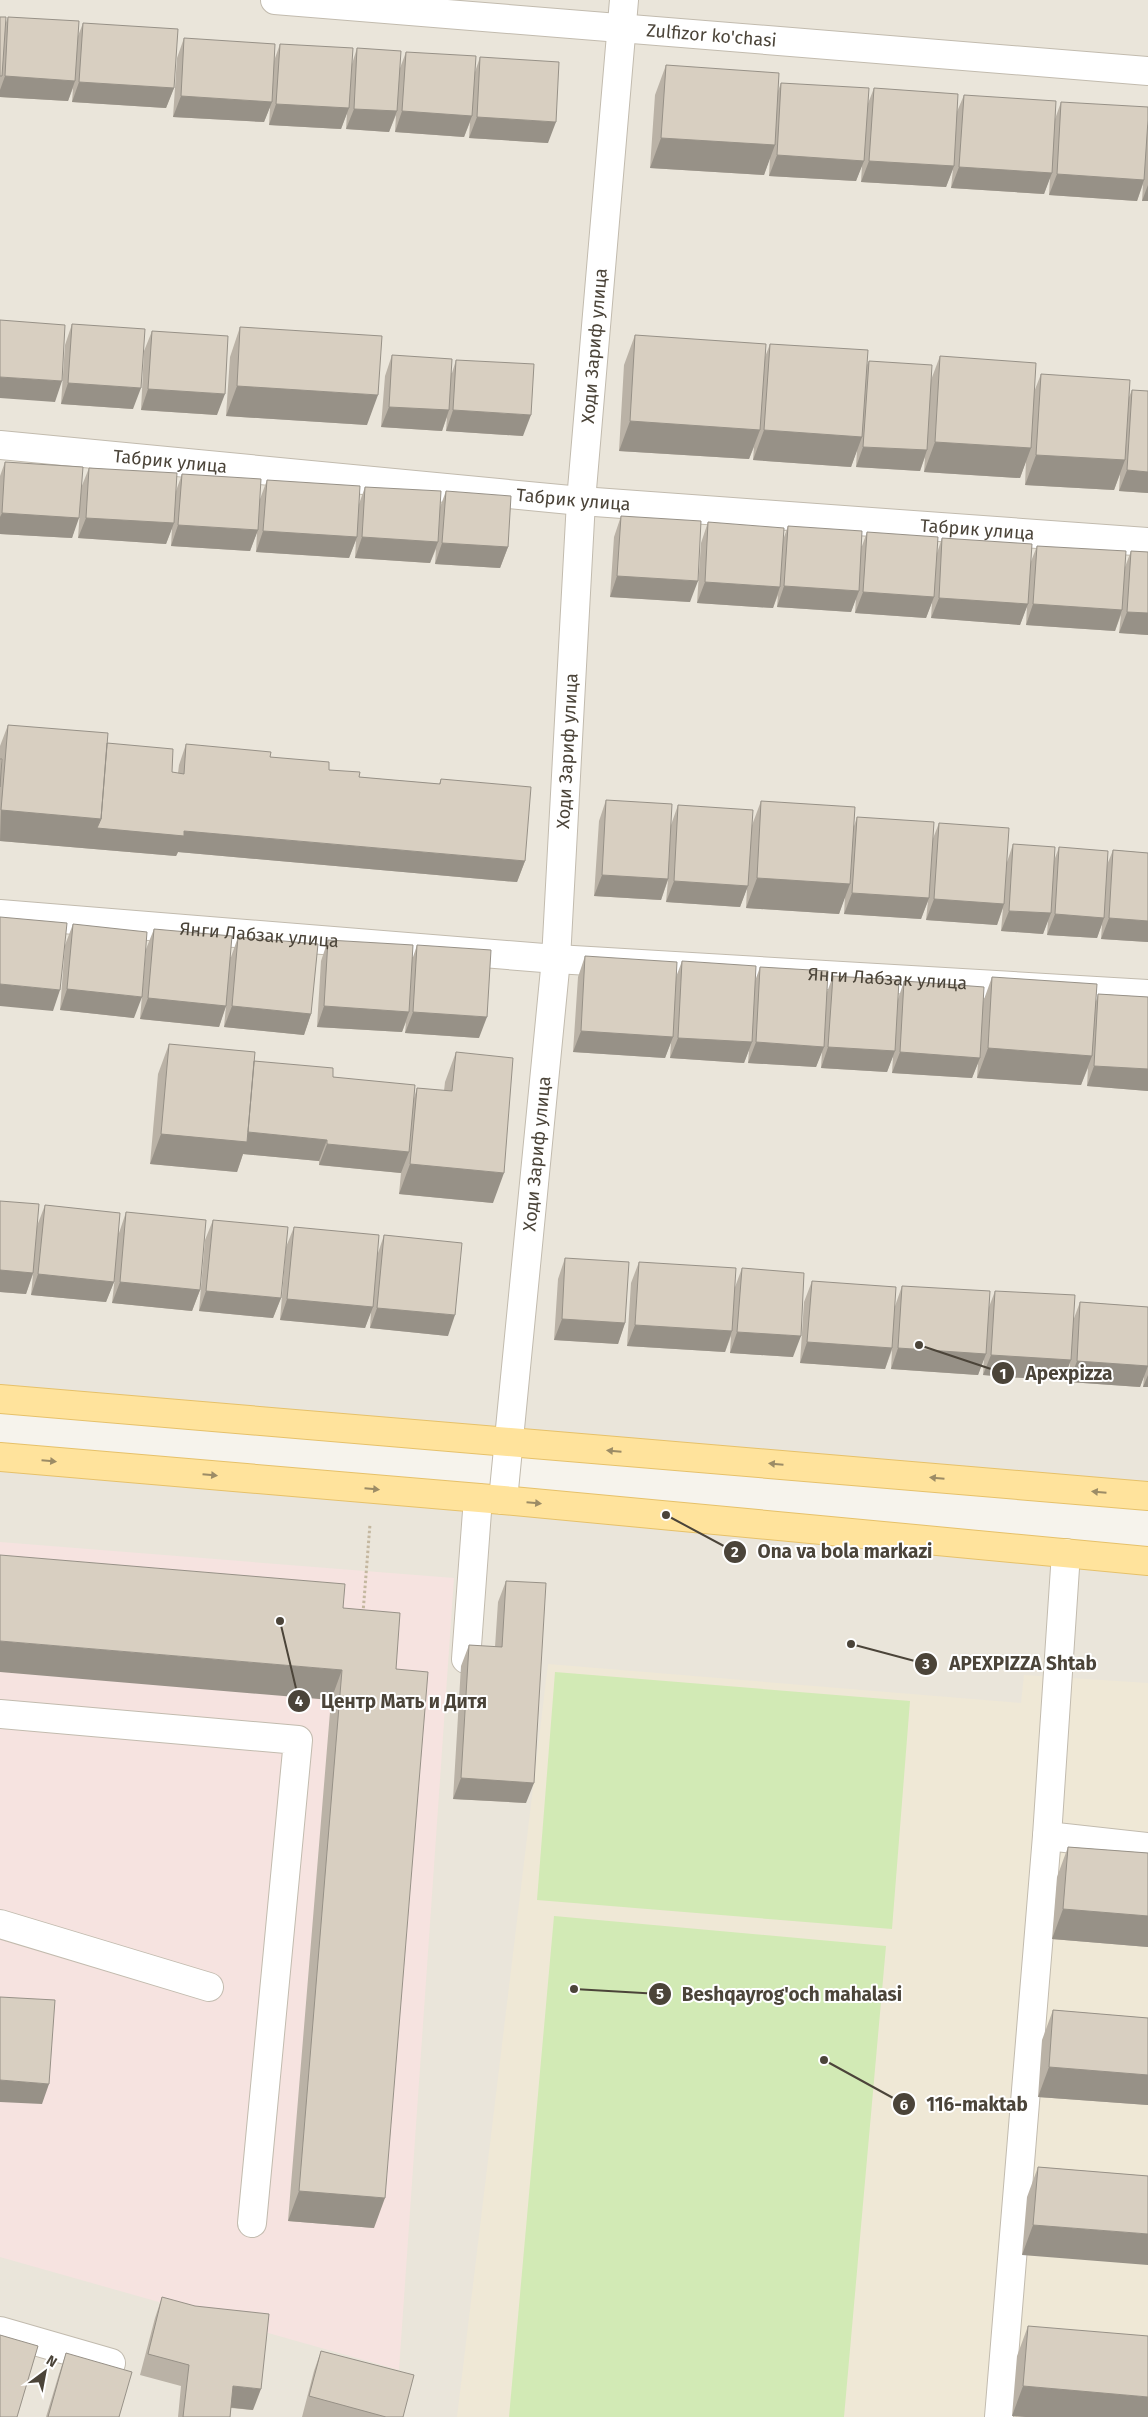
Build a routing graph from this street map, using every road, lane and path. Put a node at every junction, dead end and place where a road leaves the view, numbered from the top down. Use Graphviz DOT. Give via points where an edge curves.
graph roads {
  1 [pos="275,0"];
  2 [pos="624,0"];
  3 [pos="622,29"];
  4 [pos="1148,71"];
  5 [pos="0,445"];
  6 [pos="581,501"];
  7 [pos="1148,542"];
  8 [pos="0,914"];
  9 [pos="556,959"];
  10 [pos="1148,994"];
  11 [pos="0,1399"];
  12 [pos="507,1442"];
  13 [pos="0,1457"];
  14 [pos="371,1489"];
  15 [pos="1148,1496"];
  16 [pos="491,1499"];
  17 [pos="1066,1553"];
  18 [pos="1148,1561"];
  19 [pos="363,1621"];
  20 [pos="466,1659"];
  21 [pos="0,1714"];
  22 [pos="1047,1836"];
  23 [pos="1148,1847"];
  24 [pos="0,1924"];
  25 [pos="209,1987"];
  26 [pos="252,2223"];
  27 [pos="0,2332"];
  28 [pos="110,2363"];
  29 [pos="1000,2417"];
  1 -- 3 [label="street, Zulfizor ko'chasi"];
  2 -- 3 [label="street, Ходи Зариф улица"];
  3 -- 4 [label="street, Zulfizor ko'chasi"];
  3 -- 6 [label="street, Ходи Зариф улица"];
  5 -- 6 [label="street, Табрик улица"];
  6 -- 7 [label="street, Табрик улица"];
  6 -- 9 [label="street, Ходи Зариф улица"];
  8 -- 9 [label="street, Янги Лабзак улица"];
  9 -- 10 [label="street, Янги Лабзак улица"];
  9 -- 12 [label="street, Ходи Зариф улица"];
  11 -- 12 [label="main road"];
  15 -- 12 [label="main road, one-way"];
  12 -- 16 [label="street, Ходи Зариф улица"];
  13 -- 14 [label="main road, one-way"];
  14 -- 16 [label="main road, one-way"];
  14 -- 19 [label="path"];
  16 -- 17 [label="main road, one-way"];
  16 -- 20 [label="street, Ходи Зариф улица"];
  17 -- 18 [label="main road"];
  17 -- 22 [label="street"];
  21 -- 26 [label="street" via="298,1740"];
  22 -- 23 [label="street"];
  22 -- 29 [label="street"];
  24 -- 25 [label="street"];
  27 -- 28 [label="street"];
}
